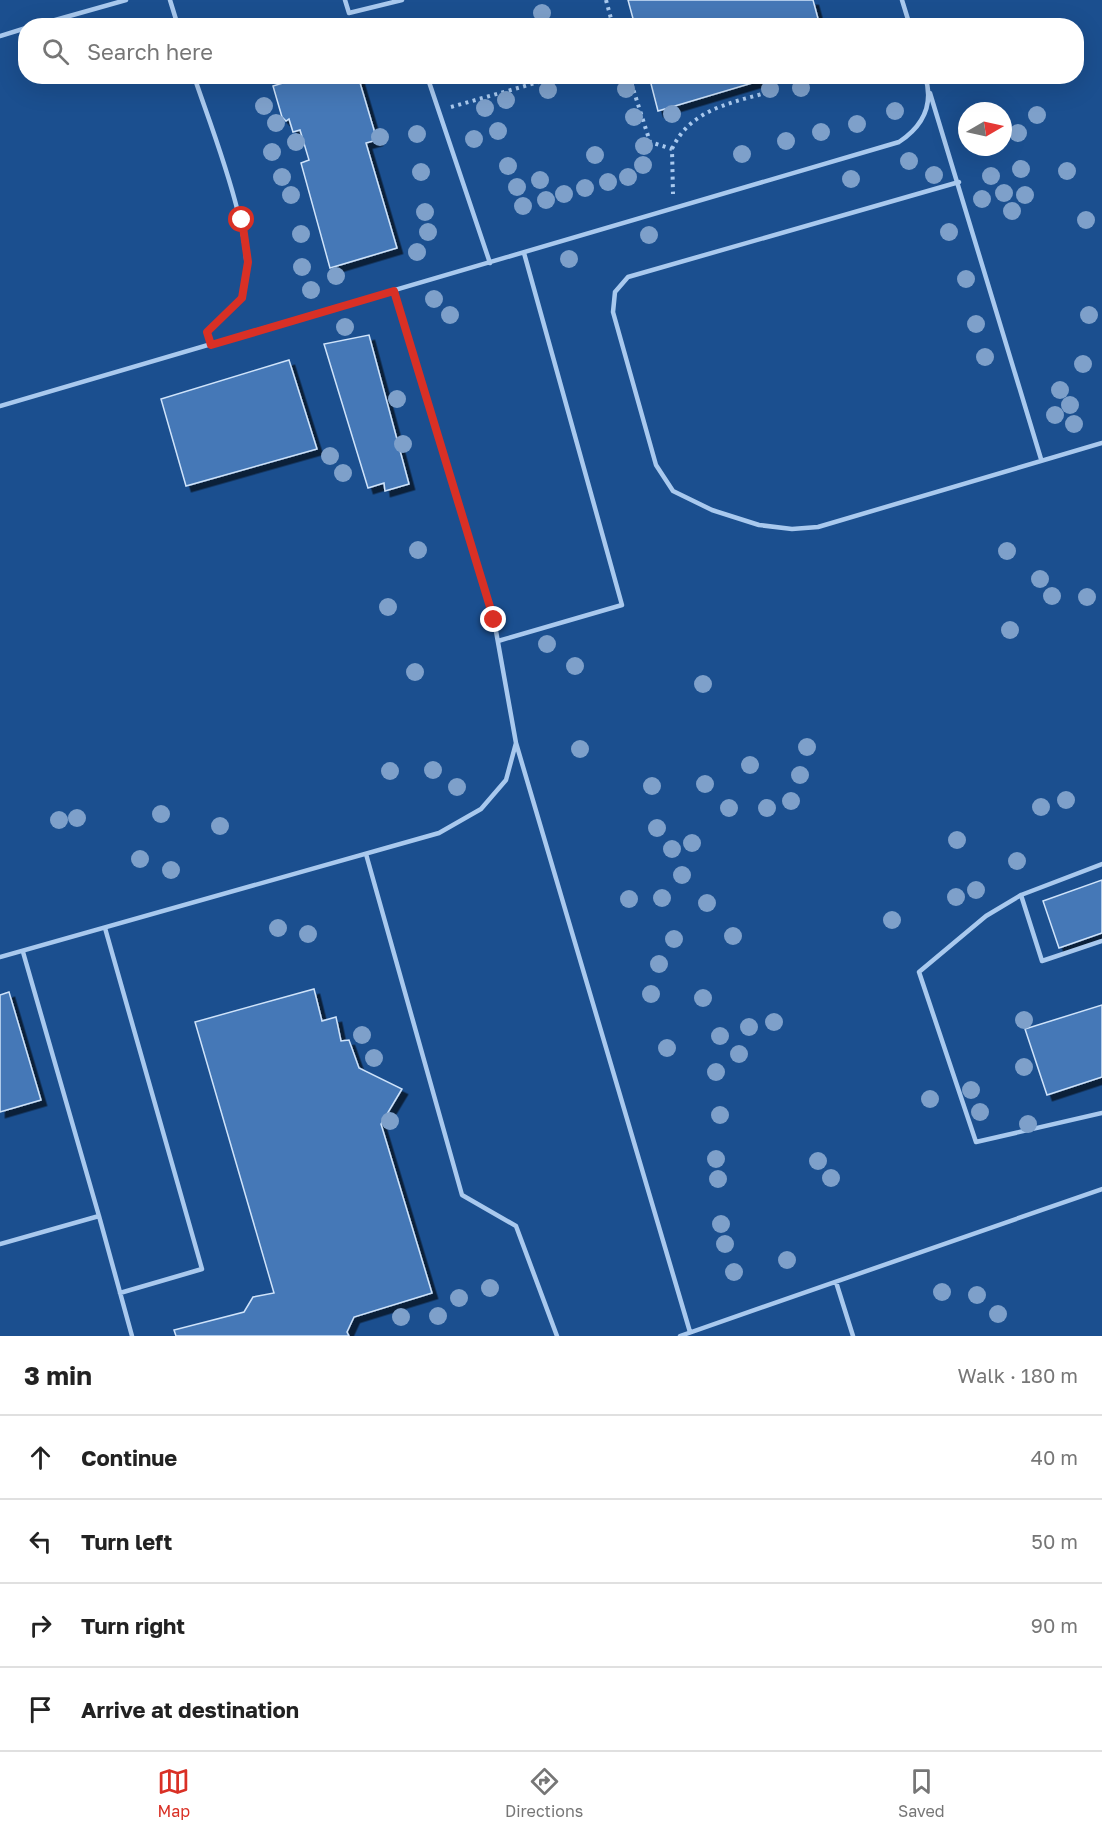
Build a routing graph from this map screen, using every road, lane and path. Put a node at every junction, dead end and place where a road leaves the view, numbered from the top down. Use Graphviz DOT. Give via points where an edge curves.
graph roads {
  1 [pos="126,0"];
  2 [pos="170,0"];
  3 [pos="345,0"];
  4 [pos="402,0"];
  5 [pos="606,0"];
  6 [pos="902,0"];
  7 [pos="62,18"];
  8 [pos="176,18"];
  9 [pos="612,18"];
  10 [pos="908,18"];
  11 [pos="18,30"];
  12 [pos="0,36"];
  13 [pos="197,84"];
  14 [pos="430,84"];
  15 [pos="532,84"];
  16 [pos="632,84"];
  17 [pos="927,84"];
  18 [pos="930,93"];
  19 [pos="762,94"];
  20 [pos="439,111"];
  21 [pos="672,149"];
  22 [pos="958,182"];
  23 [pos="674,209"];
  24 [pos="524,253"];
  25 [pos="490,263"];
  26 [pos="394,291"];
  27 [pos="211,345"];
  28 [pos="0,406"];
  29 [pos="1102,443"];
  30 [pos="1041,459"];
  31 [pos="498,641"];
  32 [pos="516,743"];
  33 [pos="366,854"];
  34 [pos="1102,864"];
  35 [pos="1021,895"];
  36 [pos="105,928"];
  37 [pos="1102,941"];
  38 [pos="23,952"];
  39 [pos="0,957"];
  40 [pos="1102,1113"];
  41 [pos="1102,1189"];
  42 [pos="99,1216"];
  43 [pos="0,1244"];
  44 [pos="836,1282"];
  45 [pos="120,1293"];
  46 [pos="690,1332"];
  47 [pos="132,1336"];
  48 [pos="556,1336"];
  49 [pos="680,1336"];
  50 [pos="853,1336"];
  1 -- 7 [label="lane"];
  2 -- 8 [label="lane"];
  3 -- 4 [label="lane" via="349,13"];
  5 -- 9 [label="path"];
  6 -- 10 [label="lane"];
  11 -- 12 [label="lane"];
  13 -- 27 [label="lane" via="242,220 248,262 242,298 207,332"];
  14 -- 20 [label="lane"];
  15 -- 20 [label="path"];
  16 -- 21 [label="path" via="650,142"];
  17 -- 18 [label="lane"];
  18 -- 22 [label="lane"];
  18 -- 23 [label="lane" via="920,122 899,142"];
  19 -- 21 [label="path" via="694,119 679,134"];
  20 -- 25 [label="lane"];
  21 -- 23 [label="path"];
  22 -- 30 [label="lane"];
  22 -- 30 [label="lane" via="628,277 615,292 613,312 656,465 673,491 711,510 759,525 792,529 818,527"];
  23 -- 24 [label="lane"];
  24 -- 25 [label="lane"];
  24 -- 31 [label="lane" via="622,605"];
  25 -- 26 [label="lane"];
  26 -- 27 [label="lane"];
  26 -- 31 [label="lane"];
  27 -- 28 [label="lane"];
  29 -- 30 [label="lane"];
  31 -- 32 [label="lane"];
  32 -- 33 [label="lane" via="506,780 481,809 439,833"];
  32 -- 46 [label="lane"];
  33 -- 36 [label="lane"];
  33 -- 48 [label="lane" via="462,1195 516,1226"];
  34 -- 35 [label="lane"];
  35 -- 37 [label="lane" via="1042,961"];
  35 -- 40 [label="lane" via="986,916 919,972 975,1142"];
  36 -- 38 [label="lane"];
  36 -- 45 [label="lane" via="202,1269"];
  38 -- 39 [label="lane"];
  38 -- 42 [label="lane"];
  41 -- 44 [label="lane"];
  42 -- 43 [label="lane"];
  42 -- 45 [label="lane"];
  44 -- 46 [label="lane"];
  44 -- 50 [label="lane"];
  45 -- 47 [label="lane"];
  46 -- 49 [label="lane"];
}
